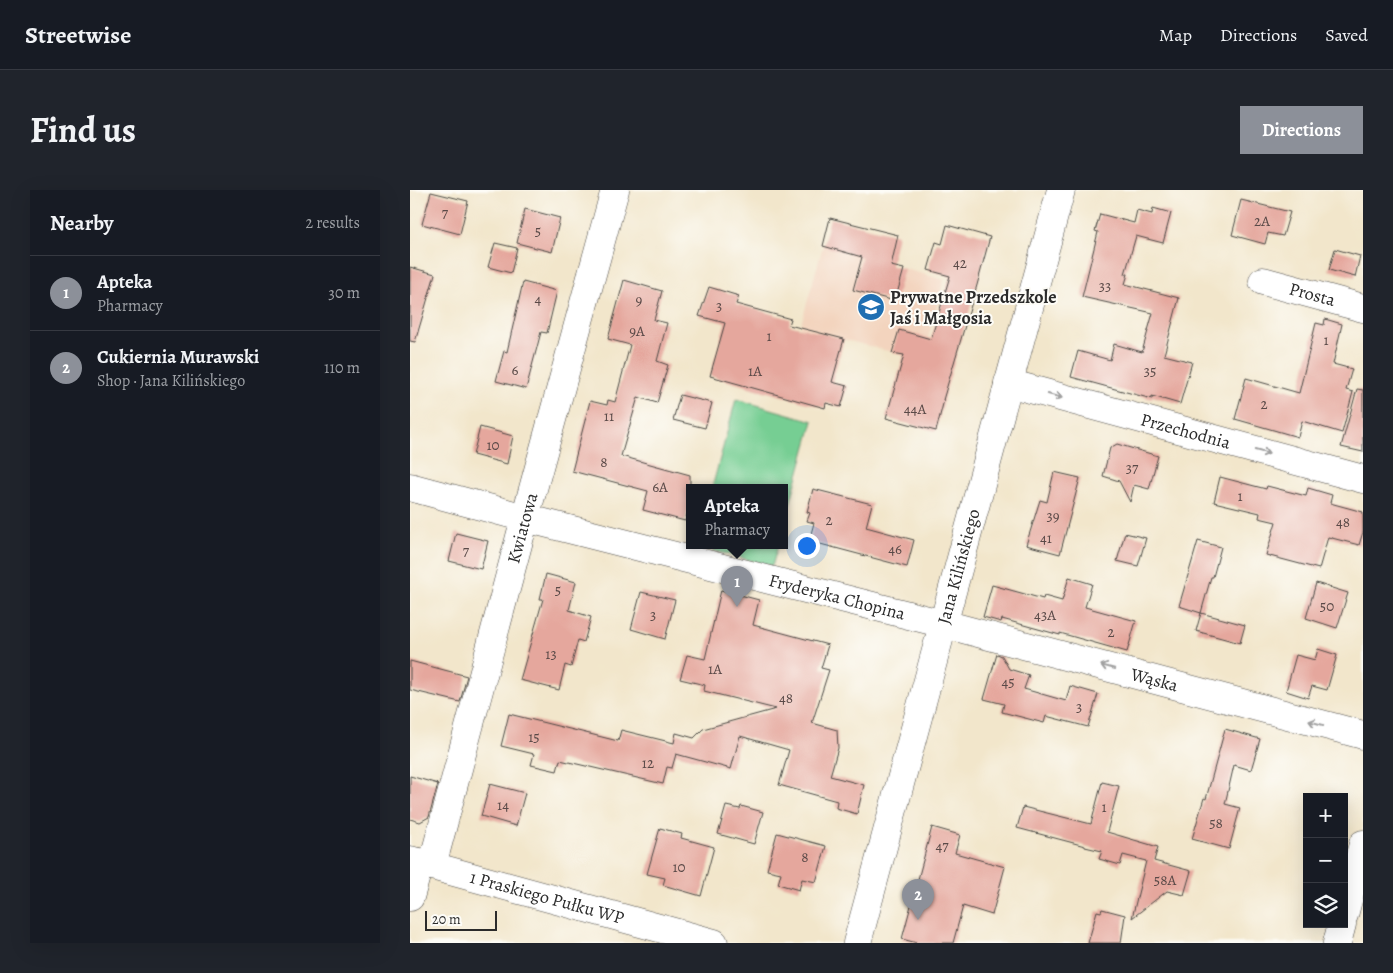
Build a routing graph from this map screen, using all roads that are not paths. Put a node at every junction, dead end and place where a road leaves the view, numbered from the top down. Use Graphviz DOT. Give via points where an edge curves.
graph roads {
  1 [pos="615,190"];
  2 [pos="1062,190"];
  3 [pos="1262,281"];
  4 [pos="1363,308"];
  5 [pos="1008,383"];
  6 [pos="1363,479"];
  7 [pos="410,487"];
  8 [pos="525,518"];
  9 [pos="944,624"];
  10 [pos="1363,735"];
  11 [pos="1363,844"];
  12 [pos="421,862"];
  13 [pos="410,897"];
  14 [pos="1348,901"];
  15 [pos="1341,928"];
  16 [pos="714,943"];
  17 [pos="857,943"];
  18 [pos="1337,943"];
  1 -- 8 [label="street, Kwiatowa"];
  2 -- 5 [label="street, Jana Kilińskiego"];
  3 -- 4 [label="street, Prosta"];
  5 -- 6 [label="street, Przechodnia, one-way"];
  5 -- 9 [label="street, Jana Kilińskiego"];
  7 -- 8 [label="street, Fryderyka Chopina"];
  8 -- 9 [label="street, Fryderyka Chopina"];
  8 -- 12 [label="street, Kwiatowa"];
  10 -- 9 [label="street, Wąska, one-way"];
  9 -- 17 [label="street, Jana Kilińskiego"];
  11 -- 14 [label="street"];
  12 -- 13 [label="street, Kwiatowa"];
  12 -- 16 [label="street, 1 Praskiego Pułku WP"];
  15 -- 18 [label="street"];
}
